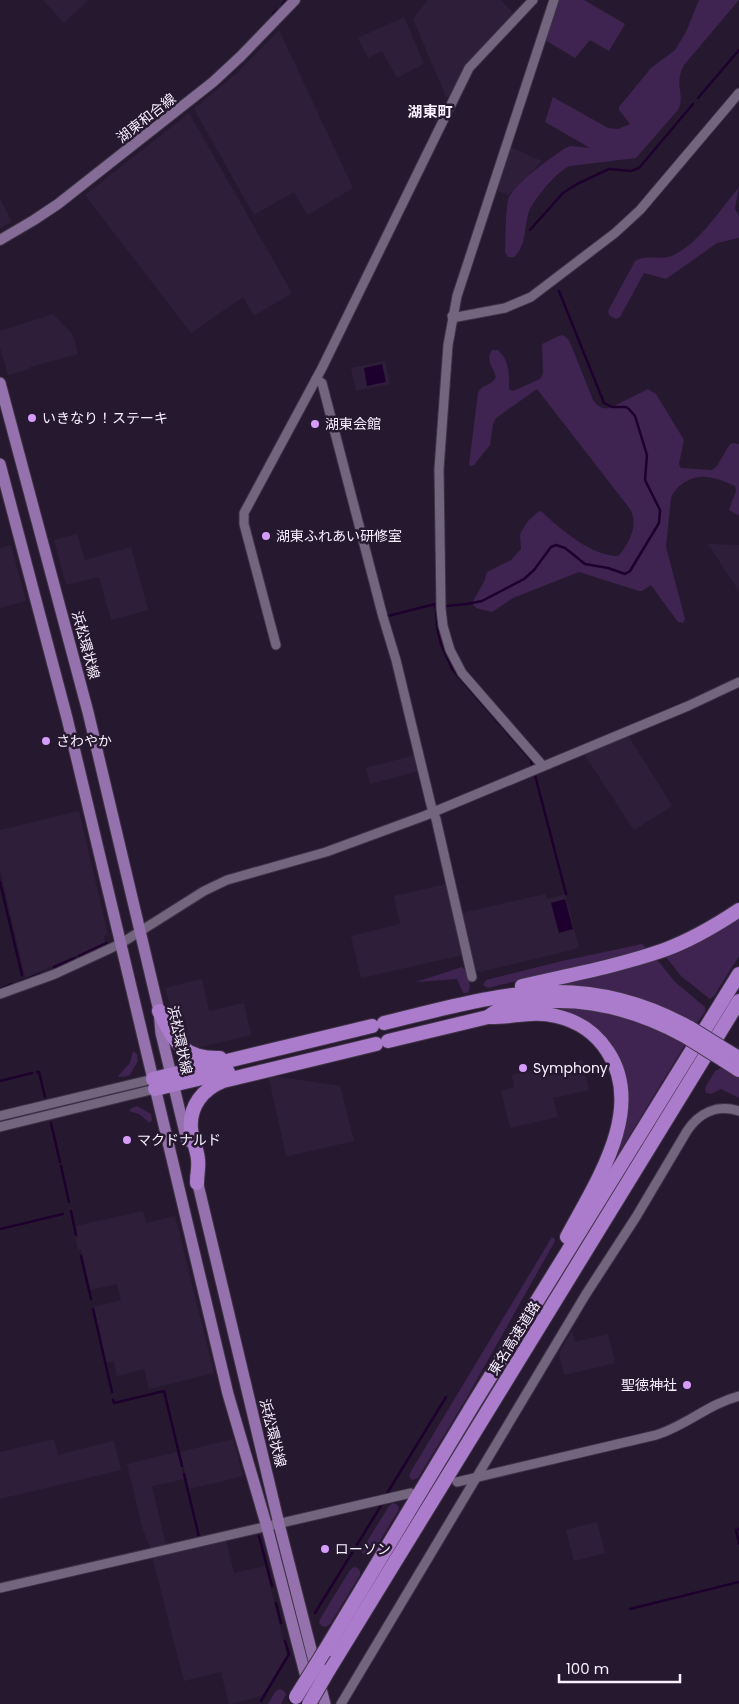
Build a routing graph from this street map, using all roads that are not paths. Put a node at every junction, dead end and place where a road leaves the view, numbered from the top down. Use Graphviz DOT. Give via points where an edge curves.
graph roads {
  1 [pos="295,0"];
  2 [pos="533,0"];
  3 [pos="554,0"];
  4 [pos="739,93"];
  5 [pos="0,240"];
  6 [pos="452,316"];
  7 [pos="316,380"];
  8 [pos="0,383"];
  9 [pos="0,464"];
  10 [pos="276,645"];
  11 [pos="739,682"];
  12 [pos="543,766"];
  13 [pos="434,812"];
  14 [pos="739,910"];
  15 [pos="140,933"];
  16 [pos="120,944"];
  17 [pos="739,974"];
  18 [pos="472,977"];
  19 [pos="0,994"];
  20 [pos="484,999"];
  21 [pos="739,1001"];
  22 [pos="159,1011"];
  23 [pos="488,1017"];
  24 [pos="739,1020"];
  25 [pos="687,1032"];
  26 [pos="327,1056"];
  27 [pos="729,1056"];
  28 [pos="243,1057"];
  29 [pos="739,1070"];
  30 [pos="172,1080"];
  31 [pos="154,1084"];
  32 [pos="739,1111"];
  33 [pos="0,1116"];
  34 [pos="0,1127"];
  35 [pos="640,1164"];
  36 [pos="197,1183"];
  37 [pos="739,1396"];
  38 [pos="474,1403"];
  39 [pos="477,1477"];
  40 [pos="457,1482"];
  41 [pos="411,1493"];
  42 [pos="279,1524"];
  43 [pos="267,1526"];
  44 [pos="0,1588"];
  45 [pos="294,1700"];
  46 [pos="309,1704"];
  47 [pos="312,1704"];
  48 [pos="325,1704"];
  49 [pos="341,1704"];
  1 -- 5 [label="main road, 湖東和合線" via="213,82 58,204"];
  2 -- 7 [label="street" via="469,68"];
  3 -- 6 [label="street" via="462,276"];
  4 -- 6 [label="street" via="632,218 549,285 512,306"];
  6 -- 12 [label="street" via="439,470 443,626 450,650 462,673"];
  7 -- 10 [label="street" via="244,517"];
  7 -- 13 [label="street" via="322,383"];
  8 -- 15 [label="main road, 浜松環状線" via="88,712"];
  9 -- 16 [label="main road" via="67,718"];
  11 -- 12 [label="street"];
  12 -- 13 [label="street"];
  13 -- 15 [label="street" via="326,852 227,880 204,891"];
  13 -- 18 [label="street"];
  14 -- 20 [label="highway" via="664,950 495,993"];
  15 -- 16 [label="street"];
  15 -- 22 [label="main road, 浜松環状線"];
  16 -- 19 [label="street" via="55,974"];
  16 -- 31 [label="main road"];
  17 -- 38 [label="highway, 東名高速道路"];
  20 -- 25 [label="highway" via="546,991 596,994 644,1006"];
  20 -- 28 [label="highway"];
  21 -- 35 [label="highway, 東名高速道路"];
  22 -- 28 [label="highway" via="174,1040 186,1051 201,1057"];
  22 -- 30 [label="main road, 浜松環状線"];
  23 -- 25 [label="highway" via="498,1008 514,1005 578,1002 626,1010"];
  23 -- 26 [label="highway"];
  23 -- 38 [label="highway" via="541,1014 579,1024 598,1039 612,1058 620,1080 622,1099 617,1134 607,1160"];
  24 -- 35 [label="highway" via="676,1117"];
  25 -- 27 [label="highway, bridge"];
  26 -- 30 [label="highway" via="295,1055"];
  26 -- 36 [label="highway" via="223,1081 204,1092 195,1105 191,1120 198,1160"];
  27 -- 29 [label="highway"];
  28 -- 30 [label="highway"];
  30 -- 31 [label="highway"];
  30 -- 36 [label="main road, 浜松環状線"];
  31 -- 33 [label="street"];
  31 -- 34 [label="street"];
  31 -- 43 [label="main road" via="228,1394"];
  32 -- 39 [label="street" via="714,1110 695,1120 689,1128"];
  35 -- 46 [label="highway, 東名高速道路, bridge"];
  36 -- 42 [label="main road, 浜松環状線"];
  37 -- 39 [label="street" via="715,1404 678,1427 656,1435"];
  38 -- 45 [label="highway, 東名高速道路, bridge"];
  39 -- 40 [label="street"];
  39 -- 49 [label="street"];
  41 -- 42 [label="street"];
  42 -- 43 [label="street"];
  42 -- 48 [label="main road, 浜松環状線"];
  43 -- 44 [label="street"];
  43 -- 47 [label="main road"];
}
